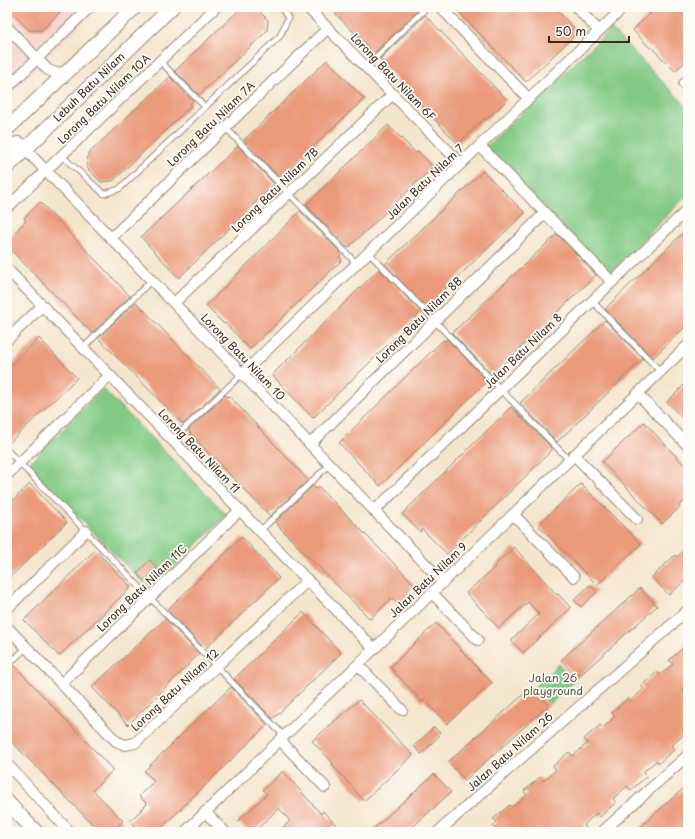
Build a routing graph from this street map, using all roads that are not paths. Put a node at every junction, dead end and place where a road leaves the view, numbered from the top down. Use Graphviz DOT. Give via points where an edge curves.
graph roads {
  1 [pos="90,7"];
  2 [pos="135,7"];
  3 [pos="172,7"];
  4 [pos="216,7"];
  5 [pos="281,7"];
  6 [pos="307,7"];
  7 [pos="427,7"];
  8 [pos="440,7"];
  9 [pos="576,7"];
  10 [pos="624,7"];
  11 [pos="7,27"];
  12 [pos="328,28"];
  13 [pos="599,31"];
  14 [pos="37,59"];
  15 [pos="160,62"];
  16 [pos="366,67"];
  17 [pos="67,72"];
  18 [pos="7,88"];
  19 [pos="393,94"];
  20 [pos="528,99"];
  21 [pos="205,108"];
  22 [pos="225,127"];
  23 [pos="7,129"];
  24 [pos="480,146"];
  25 [pos="25,149"];
  26 [pos="7,150"];
  27 [pos="62,156"];
  28 [pos="461,164"];
  29 [pos="7,167"];
  30 [pos="46,172"];
  31 [pos="289,193"];
  32 [pos="7,208"];
  33 [pos="545,213"];
  34 [pos="687,213"];
  35 [pos="110,238"];
  36 [pos="369,253"];
  37 [pos="357,264"];
  38 [pos="7,269"];
  39 [pos="152,280"];
  40 [pos="612,282"];
  41 [pos="592,301"];
  42 [pos="174,304"];
  43 [pos="42,306"];
  44 [pos="435,321"];
  45 [pos="7,340"];
  46 [pos="688,345"];
  47 [pos="83,348"];
  48 [pos="661,372"];
  49 [pos="242,374"];
  50 [pos="110,375"];
  51 [pos="501,389"];
  52 [pos="638,394"];
  53 [pos="172,440"];
  54 [pos="310,444"];
  55 [pos="688,446"];
  56 [pos="7,450"];
  57 [pos="572,458"];
  58 [pos="20,463"];
  59 [pos="330,464"];
  60 [pos="7,475"];
  61 [pos="240,510"];
  62 [pos="374,511"];
  63 [pos="513,514"];
  64 [pos="637,520"];
  65 [pos="86,531"];
  66 [pos="260,531"];
  67 [pos="574,577"];
  68 [pos="308,580"];
  69 [pos="443,582"];
  70 [pos="432,593"];
  71 [pos="150,597"];
  72 [pos="7,609"];
  73 [pos="688,610"];
  74 [pos="7,627"];
  75 [pos="478,640"];
  76 [pos="27,647"];
  77 [pos="374,649"];
  78 [pos="358,665"];
  79 [pos="7,666"];
  80 [pos="217,666"];
  81 [pos="62,683"];
  82 [pos="402,710"];
  83 [pos="282,738"];
  84 [pos="688,755"];
  85 [pos="7,764"];
  86 [pos="325,786"];
  87 [pos="7,802"];
  88 [pos="205,812"];
  89 [pos="36,832"];
  90 [pos="70,832"];
  91 [pos="185,832"];
  92 [pos="225,832"];
  93 [pos="438,832"];
  94 [pos="602,832"];
  1 -- 14 [label="street"];
  2 -- 17 [label="main road"];
  3 -- 25 [label="main road, Lebuh Batu Nilam"];
  4 -- 15 [label="street, Lorong Batu Nilam 10A"];
  5 -- 21 [label="lane" via="288,18 280,36"];
  6 -- 12 [label="street, Lorong Batu Nilam 6F"];
  7 -- 16 [label="lane"];
  8 -- 20 [label="street"];
  9 -- 13 [label="street"];
  10 -- 13 [label="street, Jalan Batu Nilam 7"];
  11 -- 14 [label="street"];
  12 -- 16 [label="street, Lorong Batu Nilam 6F"];
  12 -- 22 [label="street, Lorong Batu Nilam 7A"];
  13 -- 20 [label="street, Jalan Batu Nilam 7"];
  14 -- 17 [label="street" via="48,70 56,73"];
  14 -- 18 [label="street"];
  15 -- 21 [label="lane"];
  15 -- 27 [label="street, Lorong Batu Nilam 10A"];
  16 -- 19 [label="street, Lorong Batu Nilam 6F"];
  17 -- 23 [label="main road"];
  19 -- 28 [label="street, Lorong Batu Nilam 6F"];
  19 -- 31 [label="street, Lorong Batu Nilam 7B"];
  20 -- 24 [label="street, Jalan Batu Nilam 7"];
  21 -- 27 [label="lane" via="119,190 104,194"];
  22 -- 31 [label="lane"];
  22 -- 35 [label="street, Lorong Batu Nilam 7A"];
  24 -- 28 [label="street, Jalan Batu Nilam 7"];
  24 -- 33 [label="street"];
  25 -- 26 [label="main road" via="19,144"];
  25 -- 29 [label="main road, Lebuh Batu Nilam"];
  25 -- 30 [label="street, Lorong Batu Nilam 10"];
  27 -- 30 [label="street, Lorong Batu Nilam 10A"];
  28 -- 36 [label="street, Jalan Batu Nilam 7"];
  30 -- 32 [label="street, Lorong Batu Nilam 10A"];
  30 -- 35 [label="street, Lorong Batu Nilam 10"];
  31 -- 37 [label="lane"];
  31 -- 42 [label="street, Lorong Batu Nilam 7B"];
  33 -- 40 [label="street"];
  33 -- 44 [label="street, Lorong Batu Nilam 8B"];
  34 -- 40 [label="street, Jalan Batu Nilam 8"];
  35 -- 39 [label="street, Lorong Batu Nilam 10"];
  36 -- 37 [label="street, Jalan Batu Nilam 7"];
  36 -- 44 [label="lane"];
  37 -- 49 [label="street, Jalan Batu Nilam 7"];
  38 -- 43 [label="street, Lorong Batu Nilam 11"];
  39 -- 42 [label="street, Lorong Batu Nilam 10"];
  39 -- 47 [label="lane"];
  40 -- 41 [label="street, Jalan Batu Nilam 8"];
  41 -- 48 [label="lane"];
  41 -- 51 [label="street, Jalan Batu Nilam 8"];
  42 -- 49 [label="street, Lorong Batu Nilam 10"];
  43 -- 45 [label="street"];
  43 -- 47 [label="street, Lorong Batu Nilam 11"];
  44 -- 51 [label="lane"];
  44 -- 54 [label="street, Lorong Batu Nilam 8B"];
  46 -- 48 [label="street, Jalan Batu Nilam 9"];
  47 -- 50 [label="street, Lorong Batu Nilam 11"];
  48 -- 52 [label="street, Jalan Batu Nilam 9"];
  49 -- 53 [label="lane"];
  49 -- 54 [label="street, Lorong Batu Nilam 10"];
  50 -- 53 [label="street, Lorong Batu Nilam 11"];
  50 -- 58 [label="street"];
  51 -- 57 [label="lane"];
  51 -- 62 [label="street, Jalan Batu Nilam 8"];
  52 -- 55 [label="street"];
  52 -- 57 [label="street, Jalan Batu Nilam 9"];
  53 -- 61 [label="street, Lorong Batu Nilam 11"];
  54 -- 59 [label="street, Lorong Batu Nilam 10"];
  56 -- 58 [label="lane"];
  57 -- 63 [label="street, Jalan Batu Nilam 9"];
  57 -- 64 [label="street"];
  58 -- 60 [label="street"];
  58 -- 65 [label="lane"];
  59 -- 62 [label="street, Lorong Batu Nilam 10"];
  59 -- 66 [label="lane"];
  61 -- 66 [label="street, Lorong Batu Nilam 11"];
  61 -- 71 [label="street, Lorong Batu Nilam 11C"];
  62 -- 69 [label="street, Lorong Batu Nilam 10"];
  63 -- 67 [label="street"];
  63 -- 69 [label="street, Jalan Batu Nilam 9"];
  65 -- 71 [label="lane"];
  65 -- 72 [label="street"];
  66 -- 68 [label="street, Lorong Batu Nilam 11"];
  68 -- 77 [label="street, Lorong Batu Nilam 11"];
  68 -- 80 [label="street, Lorong Batu Nilam 12"];
  69 -- 70 [label="street, Jalan Batu Nilam 9"];
  70 -- 75 [label="street"];
  70 -- 77 [label="street, Jalan Batu Nilam 9"];
  71 -- 80 [label="lane"];
  71 -- 81 [label="street, Lorong Batu Nilam 11C"];
  73 -- 93 [label="street, Jalan Batu Nilam 26"];
  74 -- 76 [label="street, Lorong Batu Nilam 12"];
  76 -- 79 [label="lane"];
  76 -- 81 [label="street, Lorong Batu Nilam 12"];
  77 -- 78 [label="street, Jalan Batu Nilam 9"];
  78 -- 82 [label="street"];
  78 -- 83 [label="street, Jalan Batu Nilam 9"];
  80 -- 81 [label="street, Lorong Batu Nilam 12" via="136,743 125,745 116,741"];
  80 -- 83 [label="lane"];
  83 -- 86 [label="street"];
  83 -- 88 [label="street, Jalan Batu Nilam 9"];
  84 -- 94 [label="street"];
  85 -- 90 [label="street"];
  87 -- 89 [label="main road"];
  88 -- 91 [label="street, Jalan Batu Nilam 9"];
  88 -- 92 [label="street"];
}
